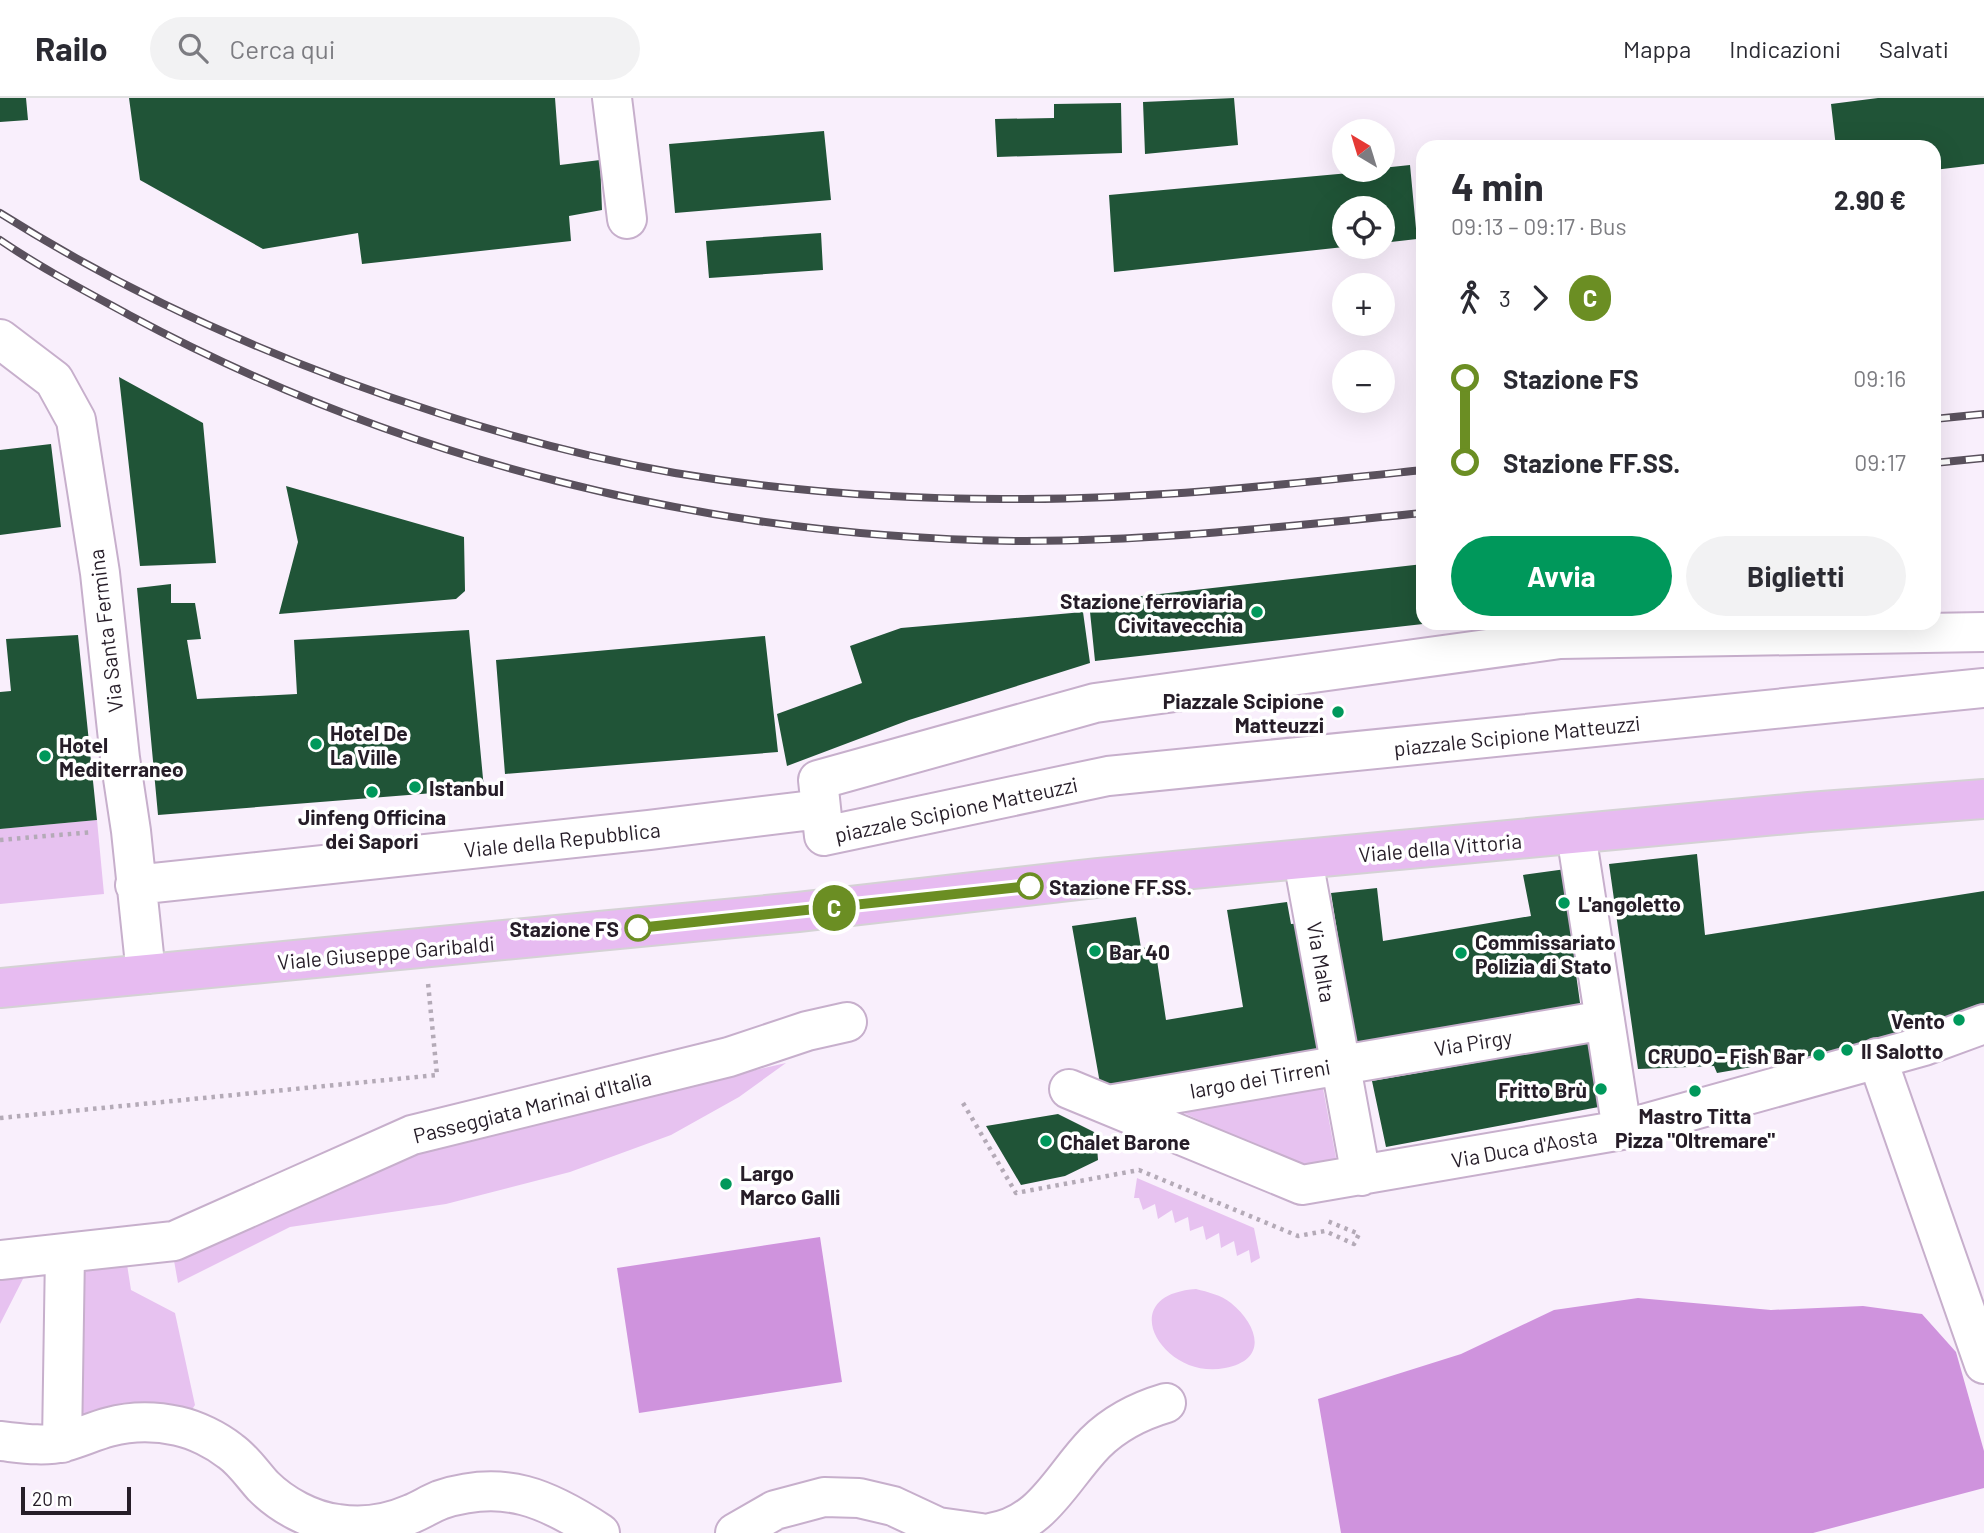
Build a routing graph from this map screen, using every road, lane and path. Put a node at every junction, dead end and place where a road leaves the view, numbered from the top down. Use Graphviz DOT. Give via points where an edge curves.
graph roads {
  1 [pos="612,98"];
  2 [pos="627,219"];
  3 [pos="6,349"];
  4 [pos="1984,632"];
  5 [pos="1984,688"];
  6 [pos="1984,799"];
  7 [pos="821,809"];
  8 [pos="131,831"];
  9 [pos="1576,834"];
  10 [pos="0,840"];
  11 [pos="1303,860"];
  12 [pos="135,885"];
  13 [pos="896,902"];
  14 [pos="424,949"];
  15 [pos="146,974"];
  16 [pos="0,988"];
  17 [pos="1605,1020"];
  18 [pos="847,1022"];
  19 [pos="1984,1024"];
  20 [pos="1878,1058"];
  21 [pos="1341,1064"];
  22 [pos="1069,1089"];
  23 [pos="963,1103"];
  24 [pos="1108,1105"];
  25 [pos="0,1118"];
  26 [pos="982,1120"];
  27 [pos="975,1124"];
  28 [pos="1622,1130"];
  29 [pos="1361,1176"];
  30 [pos="1317,1217"];
  31 [pos="65,1253"];
  32 [pos="0,1260"];
  33 [pos="1984,1364"];
  34 [pos="1166,1403"];
  35 [pos="0,1441"];
  36 [pos="62,1443"];
  37 [pos="600,1533"];
  38 [pos="735,1533"];
  39 [pos="981,1533"];
  40 [pos="990,1533"];
  1 -- 2 [label="street"];
  3 -- 8 [label="street, Via Santa Fermina" via="54,380 76,420"];
  4 -- 7 [label="street, piazzale Scipione Matteuzzi" via="1560,639 1095,702 818,780"];
  5 -- 7 [label="street, piazzale Scipione Matteuzzi" via="1108,776 824,836"];
  6 -- 9 [label="main road, Viale della Vittoria"];
  7 -- 12 [label="street, Viale della Repubblica"];
  8 -- 10 [label="path"];
  8 -- 12 [label="street, Via Santa Fermina"];
  9 -- 11 [label="main road, Viale della Vittoria"];
  9 -- 17 [label="street"];
  11 -- 13 [label="main road, Viale della Vittoria"];
  11 -- 21 [label="street, Via Malta"];
  12 -- 15 [label="street, Via Santa Fermina"];
  13 -- 14 [label="main road, Viale Giuseppe Garibaldi"];
  14 -- 15 [label="main road, Viale Giuseppe Garibaldi"];
  14 -- 25 [label="path" via="437,1075"];
  15 -- 16 [label="main road, Viale Giuseppe Garibaldi"];
  17 -- 21 [label="street, Via Pirgy"];
  17 -- 28 [label="street"];
  18 -- 31 [label="street, Passeggiata Marinai d'Italia" via="729,1057 412,1135 174,1241"];
  19 -- 20 [label="street, Via Duca d'Aosta"];
  20 -- 28 [label="street, Via Duca d'Aosta"];
  20 -- 33 [label="street"];
  21 -- 24 [label="street, largo dei Tirreni"];
  21 -- 29 [label="street, largo dei Tirreni"];
  22 -- 24 [label="street, Via Duca d'Aosta"];
  23 -- 27 [label="path"];
  24 -- 29 [label="street, Via Duca d'Aosta" via="1303,1185"];
  26 -- 27 [label="path"];
  27 -- 30 [label="path" via="1016,1193 1139,1170 1298,1236 1325,1231 1354,1244 1359,1234"];
  28 -- 29 [label="street, Via Duca d'Aosta"];
  31 -- 32 [label="street, Passeggiata Marinai d'Italia"];
  31 -- 36 [label="street"];
  34 -- 40 [label="street" via="1144,1409 1096,1442 1028,1520"];
  35 -- 36 [label="street"];
  36 -- 37 [label="street" via="132,1423 179,1426 232,1452 289,1506 336,1524 388,1523 439,1500 481,1492 522,1493 567,1511"];
  38 -- 39 [label="street" via="775,1510 824,1497 859,1497 893,1506 938,1527"];
}
